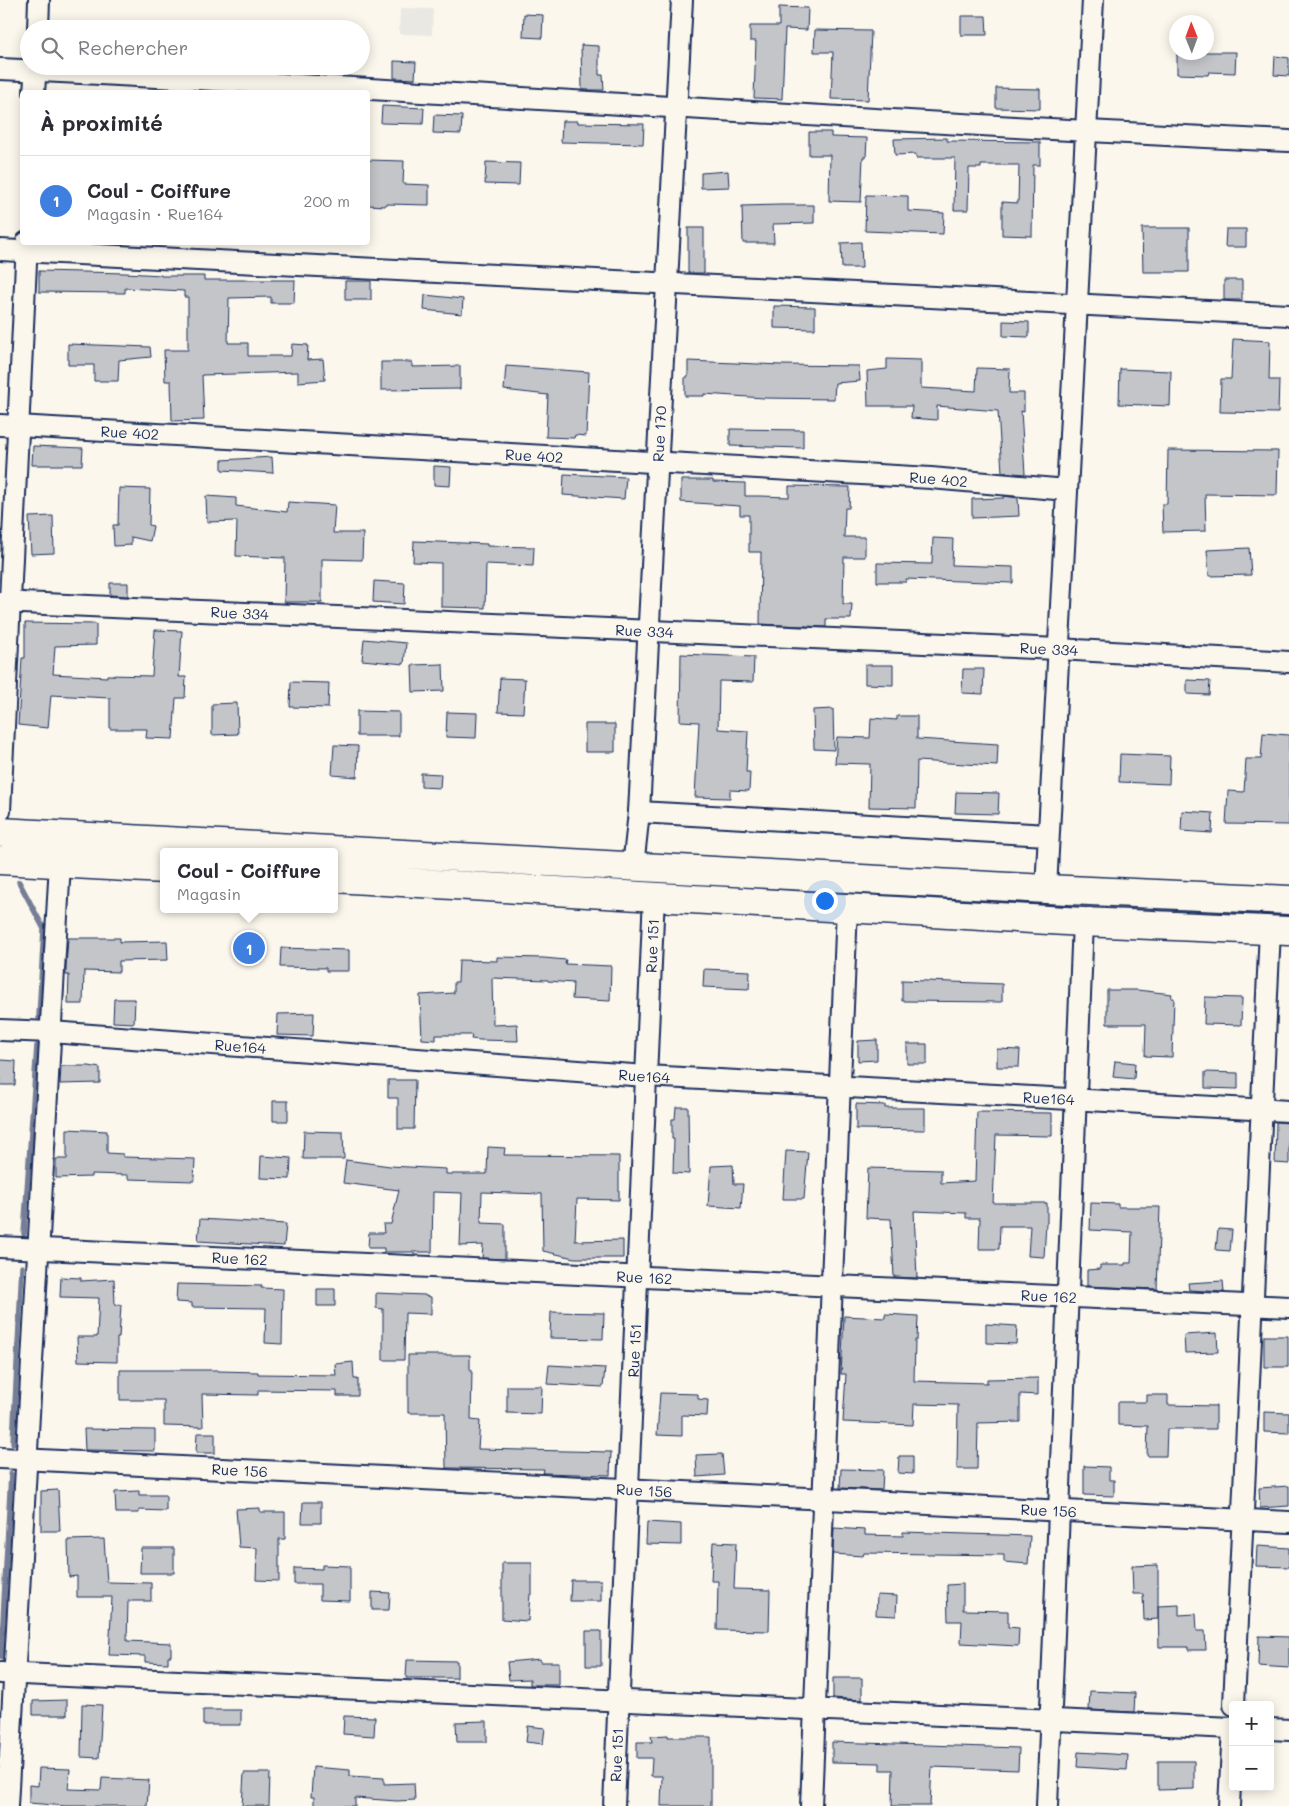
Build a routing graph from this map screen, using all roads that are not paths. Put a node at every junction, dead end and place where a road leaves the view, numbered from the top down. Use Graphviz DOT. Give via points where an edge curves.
graph roads {
  1 [pos="39,0"];
  2 [pos="682,0"];
  3 [pos="1093,0"];
  4 [pos="38,20"];
  5 [pos="20,68"];
  6 [pos="0,69"];
  7 [pos="35,75"];
  8 [pos="154,75"];
  9 [pos="34,90"];
  10 [pos="677,106"];
  11 [pos="1086,132"];
  12 [pos="1289,141"];
  13 [pos="27,247"];
  14 [pos="0,250"];
  15 [pos="667,284"];
  16 [pos="1077,304"];
  17 [pos="1289,314"];
  18 [pos="9,426"];
  19 [pos="657,464"];
  20 [pos="1067,490"];
  21 [pos="5,602"];
  22 [pos="648,631"];
  23 [pos="1058,649"];
  24 [pos="1289,662"];
  25 [pos="0,811"];
  26 [pos="639,812"];
  27 [pos="0,832"];
  28 [pos="1048,836"];
  29 [pos="289,848"];
  30 [pos="338,851"];
  31 [pos="0,860"];
  32 [pos="60,863"];
  33 [pos="633,867"];
  34 [pos="160,868"];
  35 [pos="338,878"];
  36 [pos="1046,888"];
  37 [pos="654,895"];
  38 [pos="1289,900"];
  39 [pos="846,907"];
  40 [pos="1083,922"];
  41 [pos="1280,931"];
  42 [pos="0,1030"];
  43 [pos="51,1032"];
  44 [pos="646,1076"];
  45 [pos="840,1086"];
  46 [pos="1076,1099"];
  47 [pos="1262,1110"];
  48 [pos="1289,1111"];
  49 [pos="0,1247"];
  50 [pos="37,1249"];
  51 [pos="637,1276"];
  52 [pos="832,1285"];
  53 [pos="1068,1296"];
  54 [pos="1252,1305"];
  55 [pos="1289,1307"];
  56 [pos="0,1458"];
  57 [pos="25,1459"];
  58 [pos="628,1489"];
  59 [pos="823,1498"];
  60 [pos="1059,1510"];
  61 [pos="1242,1519"];
  62 [pos="1289,1522"];
  63 [pos="7,1673"];
  64 [pos="618,1700"];
  65 [pos="1234,1701"];
  66 [pos="815,1709"];
  67 [pos="1050,1719"];
  68 [pos="1229,1727"];
  69 [pos="1274,1730"];
  70 [pos="1289,1730"];
  71 [pos="1232,1746"];
  72 [pos="7,1806"];
  73 [pos="614,1806"];
  74 [pos="811,1806"];
  75 [pos="1047,1806"];
  76 [pos="1229,1806"];
  1 -- 4 [label="street"];
  2 -- 10 [label="street, Rue 170"];
  3 -- 11 [label="street"];
  5 -- 6 [label="street"];
  7 -- 9 [label="street"];
  8 -- 10 [label="street"];
  10 -- 11 [label="street"];
  10 -- 15 [label="street, Rue 170"];
  11 -- 12 [label="street"];
  11 -- 16 [label="street"];
  13 -- 14 [label="street"];
  13 -- 15 [label="street"];
  13 -- 18 [label="street"];
  15 -- 16 [label="street"];
  15 -- 19 [label="street, Rue 170"];
  16 -- 17 [label="street"];
  16 -- 20 [label="street"];
  18 -- 19 [label="street, Rue 402"];
  18 -- 21 [label="street"];
  19 -- 20 [label="street, Rue 402" via="931,478"];
  19 -- 22 [label="street, Rue 170"];
  20 -- 23 [label="street"];
  21 -- 22 [label="street, Rue 334"];
  21 -- 25 [label="street"];
  22 -- 23 [label="street, Rue 334"];
  22 -- 26 [label="street, Rue 170"];
  23 -- 24 [label="street, Rue 334"];
  23 -- 28 [label="street"];
  26 -- 28 [label="street"];
  26 -- 33 [label="street, Rue 170"];
  27 -- 29 [label="main road"];
  28 -- 36 [label="street"];
  30 -- 33 [label="main road"];
  31 -- 32 [label="main road"];
  32 -- 34 [label="main road"];
  32 -- 43 [label="street"];
  33 -- 36 [label="main road"];
  35 -- 37 [label="main road"];
  36 -- 38 [label="main road"];
  37 -- 39 [label="main road"];
  37 -- 44 [label="street, Rue 151"];
  39 -- 40 [label="main road"];
  39 -- 45 [label="street"];
  40 -- 41 [label="main road"];
  40 -- 46 [label="street"];
  41 -- 47 [label="street"];
  42 -- 43 [label="street, Rue164"];
  43 -- 44 [label="street, Rue164"];
  43 -- 50 [label="street"];
  44 -- 45 [label="street, Rue164"];
  44 -- 51 [label="street, Rue 151"];
  45 -- 46 [label="street, Rue164"];
  45 -- 52 [label="street"];
  46 -- 47 [label="street, Rue164"];
  46 -- 53 [label="street"];
  47 -- 48 [label="street, Rue164"];
  47 -- 54 [label="street"];
  49 -- 50 [label="street, Rue 162"];
  50 -- 51 [label="street, Rue 162"];
  50 -- 57 [label="street"];
  51 -- 52 [label="street, Rue 162"];
  51 -- 58 [label="street, Rue 151"];
  52 -- 53 [label="street, Rue 162"];
  52 -- 59 [label="street"];
  53 -- 54 [label="street, Rue 162"];
  53 -- 60 [label="street"];
  54 -- 55 [label="street, Rue 162"];
  54 -- 61 [label="street"];
  56 -- 57 [label="street, Rue 156"];
  57 -- 58 [label="street, Rue 156"];
  57 -- 63 [label="street"];
  58 -- 59 [label="street, Rue 156"];
  58 -- 64 [label="street, Rue 151"];
  59 -- 60 [label="street, Rue 156"];
  59 -- 66 [label="street"];
  60 -- 61 [label="street, Rue 156"];
  60 -- 67 [label="street"];
  61 -- 62 [label="street, Rue 156"];
  61 -- 65 [label="street"];
  63 -- 64 [label="street"];
  63 -- 72 [label="street"];
  64 -- 66 [label="street"];
  64 -- 73 [label="street, Rue 151"];
  66 -- 67 [label="street"];
  66 -- 74 [label="street"];
  67 -- 68 [label="street"];
  67 -- 75 [label="street"];
  69 -- 70 [label="street"];
  71 -- 76 [label="street"];
}
